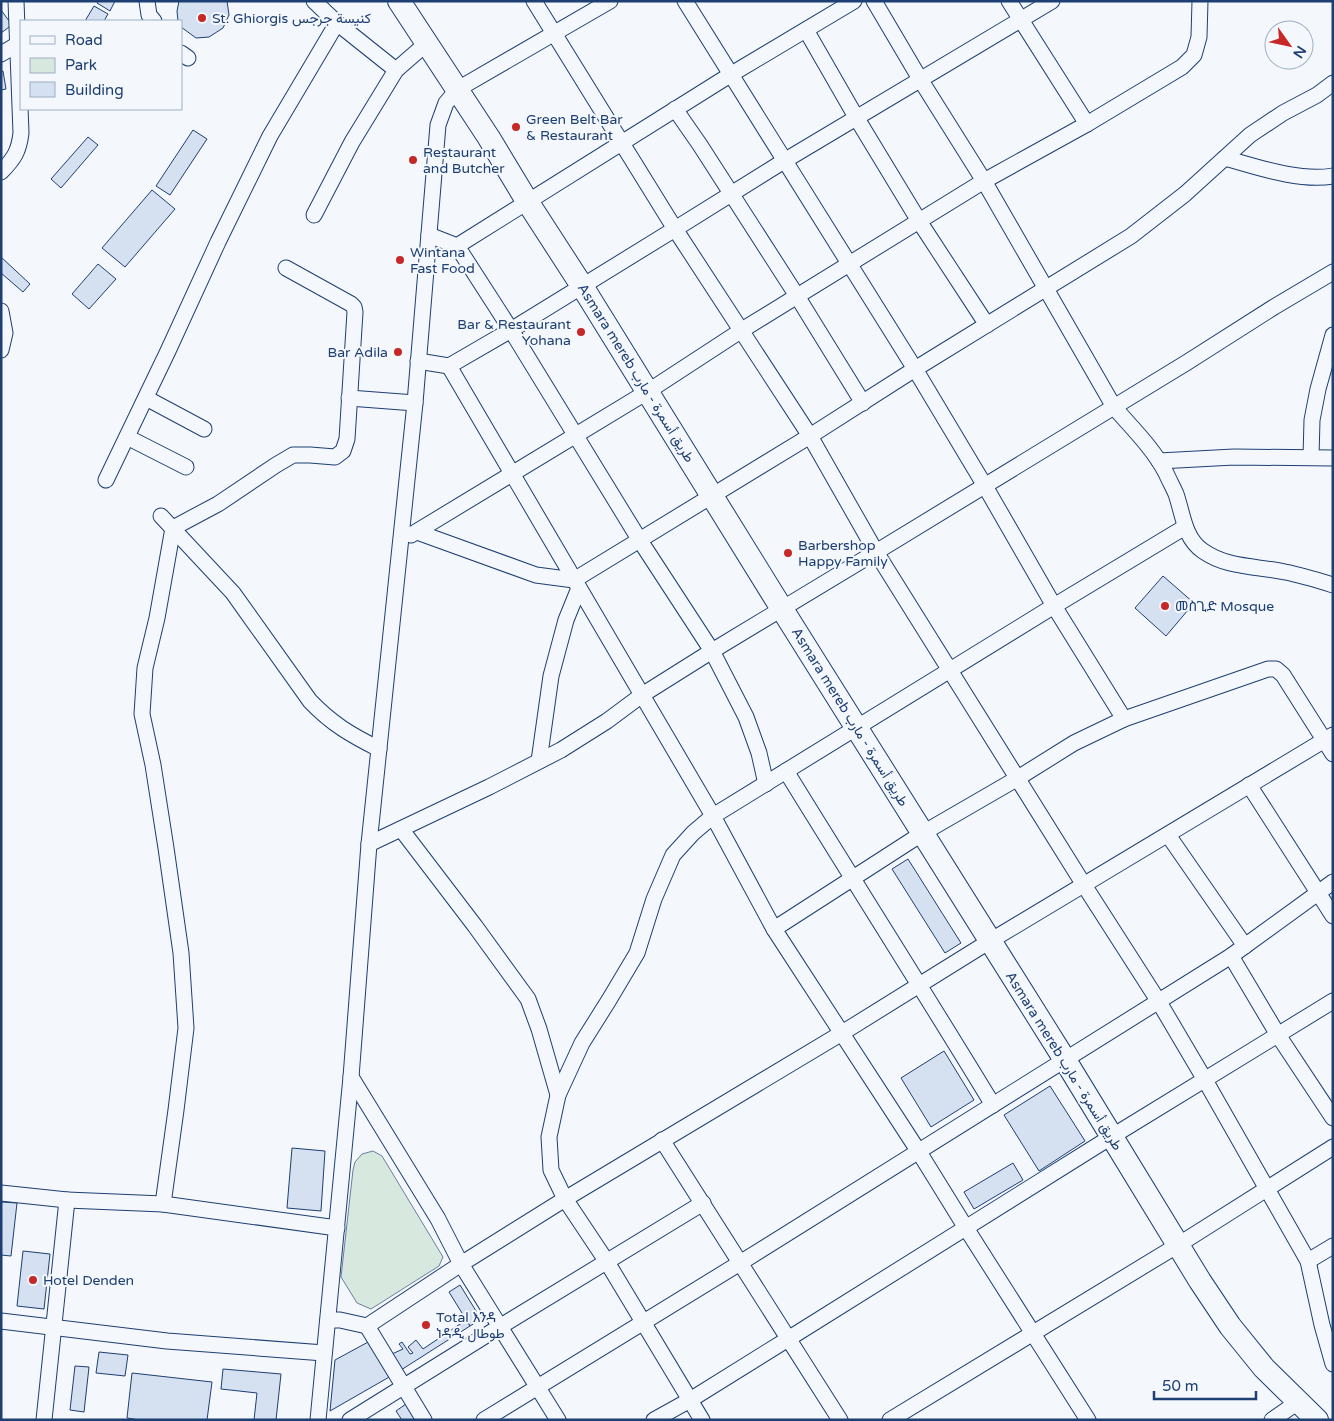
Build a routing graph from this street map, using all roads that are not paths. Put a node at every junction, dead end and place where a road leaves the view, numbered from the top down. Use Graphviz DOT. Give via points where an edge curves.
graph roads {
  1 [pos="16,1"];
  2 [pos="147,1"];
  3 [pos="314,1"];
  4 [pos="399,1"];
  5 [pos="534,1"];
  6 [pos="610,1"];
  7 [pos="685,1"];
  8 [pos="854,1"];
  9 [pos="874,1"];
  10 [pos="1009,1"];
  11 [pos="1052,1"];
  12 [pos="1200,1"];
  13 [pos="1021,19"];
  14 [pos="153,20"];
  15 [pos="337,23"];
  16 [pos="806,30"];
  17 [pos="554,34"];
  18 [pos="427,43"];
  19 [pos="18,44"];
  20 [pos="1,54"];
  21 [pos="396,70"];
  22 [pos="730,75"];
  23 [pos="920,79"];
  24 [pos="1333,82"];
  25 [pos="458,89"];
  26 [pos="20,103"];
  27 [pos="675,109"];
  28 [pos="20,110"];
  29 [pos="856,117"];
  30 [pos="1088,124"];
  31 [pos="621,143"];
  32 [pos="1225,158"];
  33 [pos="784,160"];
  34 [pos="1,172"];
  35 [pos="1333,176"];
  36 [pos="984,181"];
  37 [pos="731,194"];
  38 [pos="527,201"];
  39 [pos="314,215"];
  40 [pos="919,221"];
  41 [pos="675,229"];
  42 [pos="429,235"];
  43 [pos="456,246"];
  44 [pos="849,264"];
  45 [pos="286,268"];
  46 [pos="1333,272"];
  47 [pos="582,286"];
  48 [pos="1045,289"];
  49 [pos="797,296"];
  50 [pos="1,311"];
  51 [pos="987,325"];
  52 [pos="511,330"];
  53 [pos="742,330"];
  54 [pos="1333,335"];
  55 [pos="1,350"];
  56 [pos="418,361"];
  57 [pos="449,366"];
  58 [pos="915,370"];
  59 [pos="647,392"];
  60 [pos="146,398"];
  61 [pos="349,398"];
  62 [pos="415,403"];
  63 [pos="863,403"];
  64 [pos="1114,407"];
  65 [pos="204,429"];
  66 [pos="576,435"];
  67 [pos="810,436"];
  68 [pos="127,437"];
  69 [pos="1310,457"];
  70 [pos="1333,458"];
  71 [pos="1159,461"];
  72 [pos="186,467"];
  73 [pos="512,474"];
  74 [pos="106,480"];
  75 [pos="985,486"];
  76 [pos="711,495"];
  77 [pos="161,516"];
  78 [pos="1185,527"];
  79 [pos="173,528"];
  80 [pos="417,532"];
  81 [pos="400,540"];
  82 [pos="639,540"];
  83 [pos="876,552"];
  84 [pos="576,584"];
  85 [pos="1333,584"];
  86 [pos="1054,606"];
  87 [pos="782,609"];
  88 [pos="712,651"];
  89 [pos="950,670"];
  90 [pos="642,695"];
  91 [pos="1124,719"];
  92 [pos="857,727"];
  93 [pos="1328,737"];
  94 [pos="379,749"];
  95 [pos="1333,754"];
  96 [pos="539,761"];
  97 [pos="786,771"];
  98 [pos="1018,778"];
  99 [pos="766,784"];
  100 [pos="1248,785"];
  101 [pos="713,816"];
  102 [pos="401,829"];
  103 [pos="923,834"];
  104 [pos="1168,835"];
  105 [pos="369,844"];
  106 [pos="853,879"];
  107 [pos="1333,882"];
  108 [pos="1084,885"];
  109 [pos="1318,893"];
  110 [pos="1333,916"];
  111 [pos="774,929"];
  112 [pos="990,941"];
  113 [pos="1245,946"];
  114 [pos="1231,956"];
  115 [pos="920,985"];
  116 [pos="1333,1001"];
  117 [pos="1158,1002"];
  118 [pos="842,1033"];
  119 [pos="1278,1035"];
  120 [pos="1065,1060"];
  121 [pos="351,1077"];
  122 [pos="1205,1080"];
  123 [pos="558,1095"];
  124 [pos="993,1105"];
  125 [pos="1333,1118"];
  126 [pos="1111,1137"];
  127 [pos="662,1140"];
  128 [pos="1333,1147"];
  129 [pos="919,1152"];
  130 [pos="1267,1188"];
  131 [pos="1,1193"];
  132 [pos="565,1199"];
  133 [pos="67,1200"];
  134 [pos="163,1204"];
  135 [pos="703,1204"];
  136 [pos="337,1228"];
  137 [pos="966,1228"];
  138 [pos="1178,1245"];
  139 [pos="1333,1246"];
  140 [pos="1308,1261"];
  141 [pos="607,1262"];
  142 [pos="740,1263"];
  143 [pos="461,1264"];
  144 [pos="328,1320"];
  145 [pos="1,1321"];
  146 [pos="643,1323"];
  147 [pos="367,1326"];
  148 [pos="501,1326"];
  149 [pos="54,1327"];
  150 [pos="1032,1332"];
  151 [pos="788,1339"];
  152 [pos="324,1353"];
  153 [pos="1333,1364"];
  154 [pos="404,1386"];
  155 [pos="538,1387"];
  156 [pos="690,1400"];
  157 [pos="1298,1402"];
  158 [pos="44,1420"];
  159 [pos="318,1420"];
  160 [pos="350,1420"];
  161 [pos="424,1420"];
  162 [pos="484,1420"];
  163 [pos="558,1420"];
  164 [pos="654,1420"];
  165 [pos="702,1420"];
  166 [pos="840,1420"];
  167 [pos="890,1420"];
  168 [pos="1088,1420"];
  169 [pos="1272,1420"];
  170 [pos="1317,1420"];
  1 -- 19 [label="street"];
  2 -- 14 [label="street"];
  3 -- 15 [label="street"];
  4 -- 18 [label="highway, Asmara mereb طريق أسمرة - مارب"];
  5 -- 17 [label="street"];
  6 -- 17 [label="street"];
  7 -- 22 [label="street"];
  8 -- 16 [label="street"];
  9 -- 23 [label="street"];
  10 -- 13 [label="street"];
  11 -- 13 [label="street"];
  12 -- 30 [label="street" via="1199,37 1194,54 1182,67"];
  13 -- 23 [label="street"];
  13 -- 30 [label="street"];
  15 -- 21 [label="street"];
  15 -- 60 [label="street" via="270,136"];
  16 -- 22 [label="street"];
  16 -- 29 [label="street"];
  17 -- 25 [label="street"];
  17 -- 31 [label="street"];
  18 -- 21 [label="street"];
  18 -- 25 [label="highway, Asmara mereb طريق أسمرة - مارب"];
  19 -- 20 [label="street"];
  19 -- 26 [label="street"];
  21 -- 39 [label="street" via="352,142"];
  22 -- 27 [label="street"];
  22 -- 33 [label="street"];
  23 -- 29 [label="street"];
  23 -- 36 [label="street"];
  24 -- 32 [label="street" via="1250,135"];
  25 -- 38 [label="highway, Asmara mereb طريق أسمرة - مارب"];
  25 -- 42 [label="street" via="446,103 438,125"];
  27 -- 31 [label="street"];
  27 -- 37 [label="street"];
  28 -- 34 [label="street" via="19,147"];
  29 -- 33 [label="street"];
  29 -- 40 [label="street"];
  30 -- 36 [label="street"];
  31 -- 38 [label="street"];
  31 -- 41 [label="street"];
  32 -- 35 [label="street" via="1268,170 1319,178"];
  32 -- 48 [label="street" via="1130,236"];
  33 -- 37 [label="street"];
  33 -- 44 [label="street"];
  36 -- 40 [label="street"];
  36 -- 48 [label="street"];
  37 -- 41 [label="street"];
  37 -- 49 [label="street"];
  38 -- 43 [label="street"];
  38 -- 47 [label="highway, Asmara mereb طريق أسمرة - مارب"];
  40 -- 44 [label="street"];
  40 -- 51 [label="street"];
  41 -- 47 [label="street"];
  41 -- 53 [label="street"];
  42 -- 43 [label="street"];
  42 -- 56 [label="street"];
  43 -- 52 [label="street"];
  44 -- 49 [label="street"];
  44 -- 58 [label="street"];
  45 -- 61 [label="street" via="354,308"];
  46 -- 64 [label="street"];
  47 -- 52 [label="street"];
  47 -- 59 [label="highway, Asmara mereb طريق أسمرة - مارب"];
  48 -- 51 [label="street"];
  48 -- 64 [label="street"];
  49 -- 53 [label="street"];
  49 -- 63 [label="street"];
  50 -- 55 [label="street" via="5,333"];
  51 -- 58 [label="street"];
  52 -- 57 [label="street"];
  52 -- 66 [label="street"];
  53 -- 59 [label="street"];
  53 -- 67 [label="street"];
  54 -- 69 [label="street" via="1312,420"];
  56 -- 57 [label="street"];
  56 -- 62 [label="street"];
  57 -- 73 [label="street"];
  58 -- 63 [label="street"];
  58 -- 75 [label="street"];
  59 -- 66 [label="street"];
  59 -- 76 [label="highway, Asmara mereb طريق أسمرة - مارب"];
  60 -- 65 [label="street"];
  60 -- 68 [label="street"];
  61 -- 62 [label="street"];
  61 -- 79 [label="street" via="347,439 343,451 335,457 293,455 218,504"];
  62 -- 81 [label="street"];
  63 -- 67 [label="street"];
  64 -- 71 [label="street"];
  64 -- 75 [label="street"];
  66 -- 73 [label="street"];
  66 -- 82 [label="street"];
  67 -- 76 [label="street"];
  67 -- 83 [label="street"];
  68 -- 72 [label="street"];
  68 -- 74 [label="street"];
  69 -- 70 [label="street"];
  69 -- 71 [label="street"];
  71 -- 78 [label="street" via="1175,494"];
  73 -- 80 [label="street"];
  73 -- 84 [label="street"];
  75 -- 83 [label="street"];
  75 -- 86 [label="street"];
  76 -- 82 [label="street"];
  76 -- 87 [label="highway, Asmara mereb طريق أسمرة - مارب"];
  77 -- 79 [label="street"];
  78 -- 85 [label="street" via="1202,551 1222,561"];
  78 -- 86 [label="street"];
  79 -- 94 [label="street" via="233,593 324,717"];
  79 -- 134 [label="street" via="145,668 142,714 153,765 181,953 186,1028"];
  80 -- 81 [label="street"];
  80 -- 84 [label="street" via="536,575"];
  81 -- 94 [label="street"];
  82 -- 84 [label="street"];
  82 -- 88 [label="street"];
  83 -- 87 [label="street"];
  83 -- 89 [label="street"];
  84 -- 90 [label="street"];
  84 -- 96 [label="street" via="551,676"];
  86 -- 89 [label="street"];
  86 -- 91 [label="street"];
  87 -- 88 [label="street"];
  87 -- 92 [label="highway, Asmara mereb طريق أسمرة - مارب"];
  88 -- 90 [label="street"];
  88 -- 99 [label="street" via="746,717"];
  89 -- 92 [label="street"];
  89 -- 98 [label="street"];
  90 -- 96 [label="street" via="607,721"];
  90 -- 101 [label="street"];
  91 -- 93 [label="street" via="1276,669"];
  91 -- 98 [label="street" via="1074,743"];
  92 -- 97 [label="street"];
  92 -- 103 [label="highway, Asmara mereb طريق أسمرة - مارب"];
  93 -- 95 [label="street"];
  93 -- 100 [label="street"];
  94 -- 105 [label="street"];
  96 -- 102 [label="street"];
  97 -- 99 [label="street"];
  97 -- 106 [label="street"];
  98 -- 103 [label="street"];
  98 -- 108 [label="street"];
  99 -- 101 [label="street"];
  100 -- 104 [label="street"];
  100 -- 109 [label="street"];
  101 -- 111 [label="street"];
  101 -- 123 [label="street" via="673,855 654,899 637,953 582,1043"];
  102 -- 105 [label="street"];
  102 -- 123 [label="street" via="528,999 540,1029"];
  103 -- 106 [label="street"];
  103 -- 112 [label="highway, Asmara mereb طريق أسمرة - مارب"];
  104 -- 108 [label="street"];
  104 -- 113 [label="street"];
  105 -- 121 [label="street"];
  106 -- 111 [label="street"];
  106 -- 115 [label="street"];
  107 -- 109 [label="street"];
  108 -- 112 [label="street"];
  108 -- 117 [label="street"];
  109 -- 110 [label="street"];
  109 -- 113 [label="street"];
  111 -- 118 [label="street"];
  112 -- 115 [label="street"];
  112 -- 120 [label="highway, Asmara mereb طريق أسمرة - مارب"];
  113 -- 114 [label="street"];
  114 -- 117 [label="street"];
  114 -- 119 [label="street"];
  115 -- 118 [label="street"];
  115 -- 124 [label="street"];
  116 -- 119 [label="street"];
  117 -- 120 [label="street"];
  117 -- 122 [label="street"];
  118 -- 127 [label="street"];
  118 -- 129 [label="street"];
  119 -- 122 [label="street"];
  119 -- 125 [label="street"];
  120 -- 124 [label="street"];
  120 -- 126 [label="highway, Asmara mereb طريق أسمرة - مارب"];
  121 -- 136 [label="street"];
  121 -- 143 [label="street" via="438,1219"];
  122 -- 126 [label="street"];
  122 -- 130 [label="street"];
  123 -- 132 [label="street" via="549,1137 551,1170"];
  124 -- 129 [label="street"];
  126 -- 137 [label="street"];
  126 -- 138 [label="highway, Asmara mereb طريق أسمرة - مارب"];
  127 -- 132 [label="street"];
  127 -- 135 [label="street"];
  128 -- 130 [label="street"];
  129 -- 137 [label="street"];
  129 -- 142 [label="street"];
  130 -- 138 [label="street"];
  130 -- 140 [label="street"];
  131 -- 133 [label="street"];
  132 -- 141 [label="street"];
  132 -- 143 [label="street"];
  133 -- 134 [label="street"];
  133 -- 149 [label="street"];
  134 -- 136 [label="street"];
  135 -- 141 [label="street"];
  135 -- 142 [label="street"];
  136 -- 144 [label="street"];
  137 -- 150 [label="street"];
  137 -- 151 [label="street"];
  138 -- 150 [label="street"];
  138 -- 157 [label="highway, Asmara mereb طريق أسمرة - مارب" via="1230,1326 1264,1368"];
  139 -- 140 [label="street"];
  140 -- 153 [label="street"];
  141 -- 146 [label="street"];
  141 -- 148 [label="street"];
  142 -- 146 [label="street"];
  142 -- 151 [label="street"];
  143 -- 147 [label="street"];
  143 -- 148 [label="street"];
  144 -- 147 [label="street"];
  144 -- 152 [label="street"];
  145 -- 149 [label="street"];
  146 -- 155 [label="street"];
  146 -- 156 [label="street"];
  147 -- 154 [label="street"];
  148 -- 154 [label="street"];
  148 -- 155 [label="street"];
  149 -- 152 [label="street"];
  149 -- 158 [label="street"];
  150 -- 167 [label="street"];
  150 -- 168 [label="street"];
  151 -- 156 [label="street"];
  151 -- 166 [label="street"];
  152 -- 159 [label="street"];
  154 -- 160 [label="street"];
  154 -- 161 [label="street"];
  155 -- 162 [label="street"];
  155 -- 163 [label="street"];
  156 -- 164 [label="street"];
  156 -- 165 [label="street"];
  157 -- 169 [label="street"];
  157 -- 170 [label="highway, Asmara mereb طريق أسمرة - مارب"];
}
